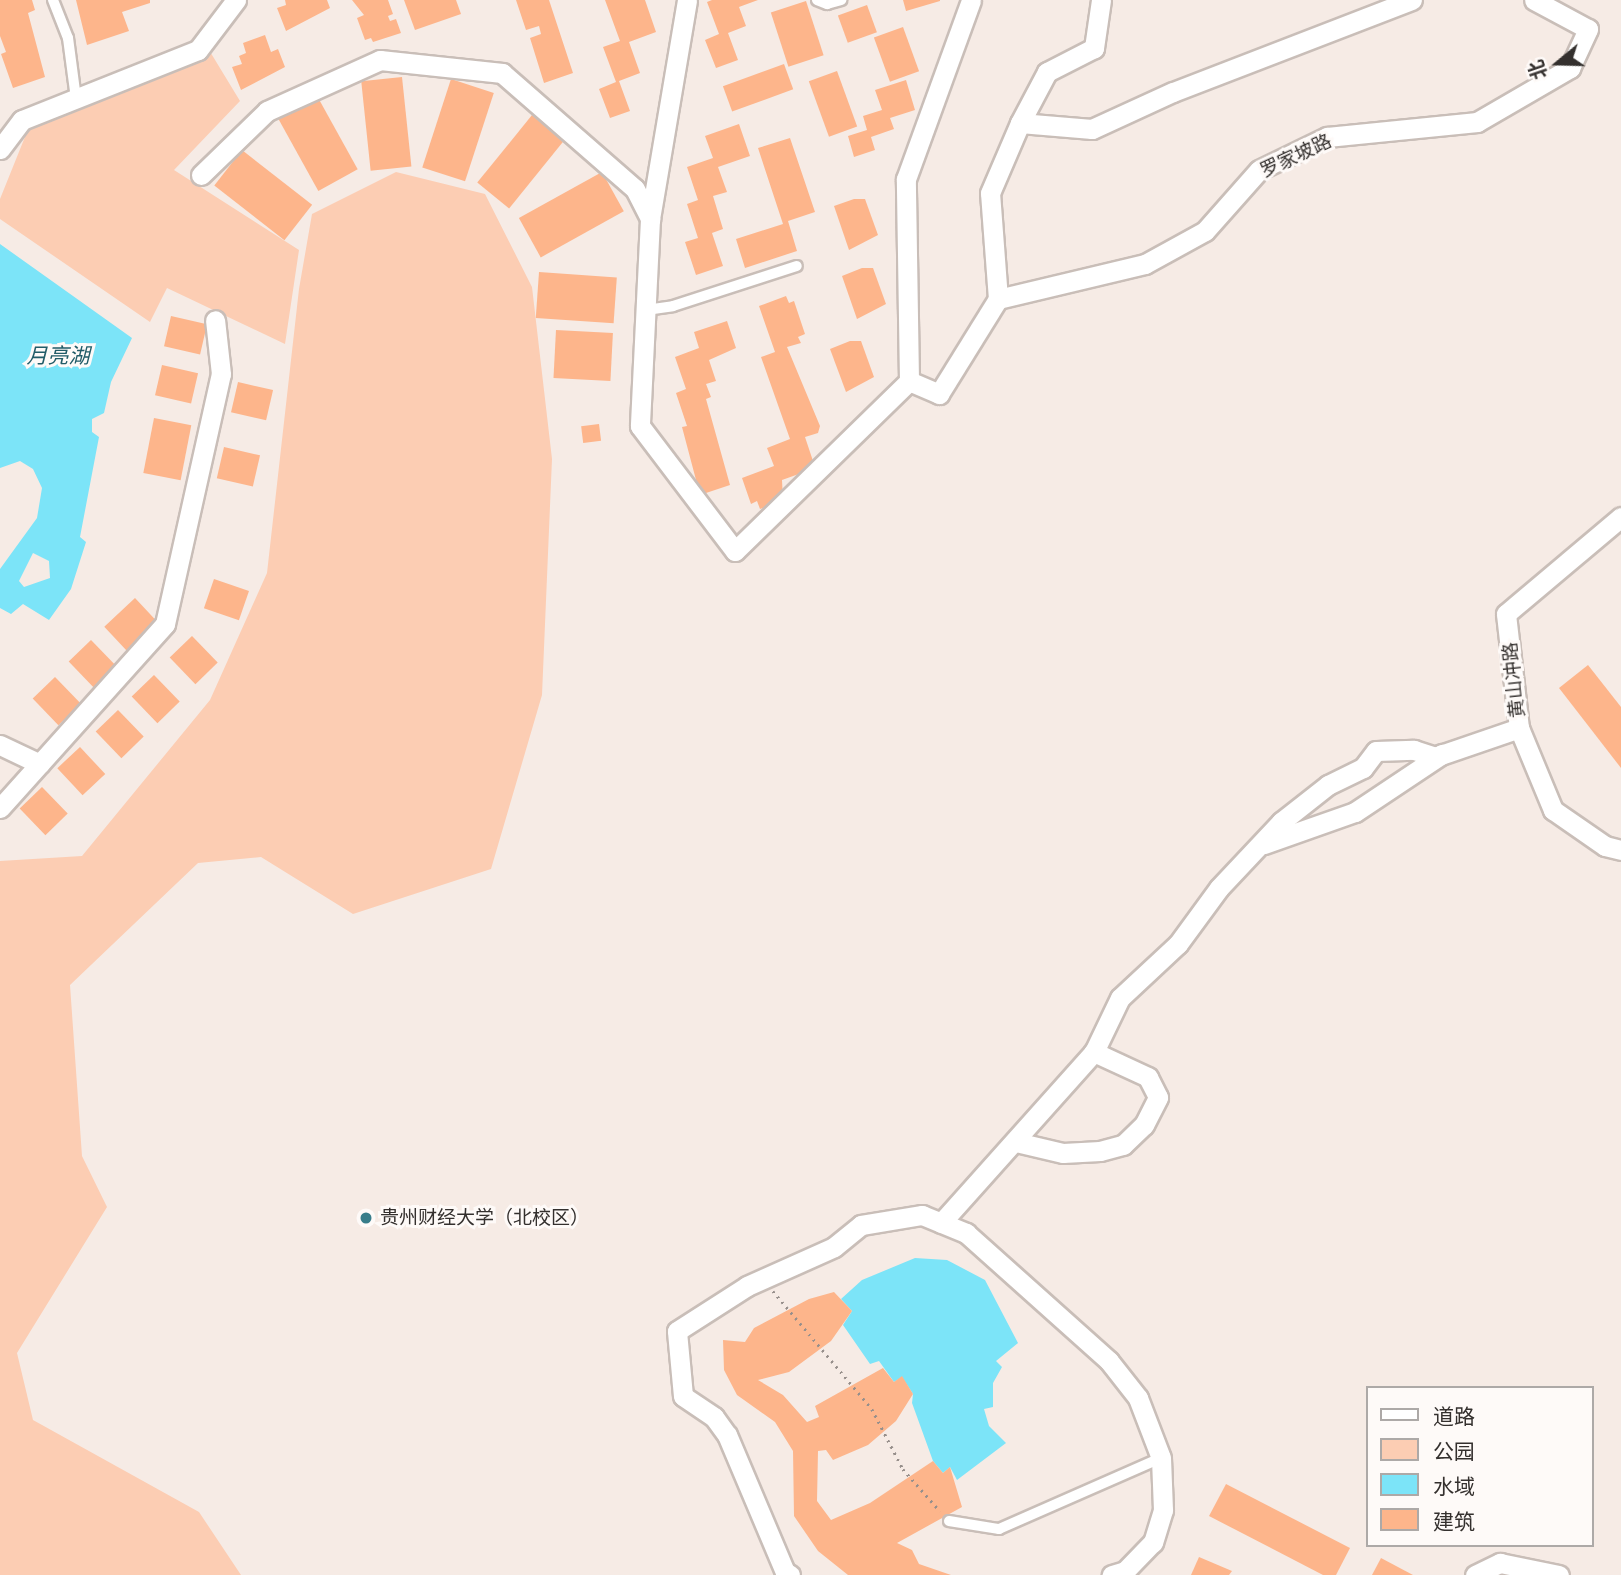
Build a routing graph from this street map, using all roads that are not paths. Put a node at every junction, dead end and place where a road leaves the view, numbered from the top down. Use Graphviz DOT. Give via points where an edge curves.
graph roads {
  1 [pos="53,0"];
  2 [pos="236,0"];
  3 [pos="687,0"];
  4 [pos="817,0"];
  5 [pos="841,0"];
  6 [pos="971,0"];
  7 [pos="1101,0"];
  8 [pos="1412,0"];
  9 [pos="1534,0"];
  10 [pos="76,99"];
  11 [pos="1020,123"];
  12 [pos="0,149"];
  13 [pos="201,175"];
  14 [pos="650,219"];
  15 [pos="797,266"];
  16 [pos="999,299"];
  17 [pos="646,310"];
  18 [pos="215,320"];
  19 [pos="909,381"];
  20 [pos="1621,517"];
  21 [pos="1519,728"];
  22 [pos="0,745"];
  23 [pos="1435,757"];
  24 [pos="40,764"];
  25 [pos="0,808"];
  26 [pos="1261,845"];
  27 [pos="1621,850"];
  28 [pos="1094,1052"];
  29 [pos="1016,1142"];
  30 [pos="941,1223"];
  31 [pos="1161,1458"];
  32 [pos="949,1521"];
  33 [pos="790,1575"];
  34 [pos="1112,1575"];
  35 [pos="1475,1575"];
  36 [pos="1559,1575"];
  1 -- 10 [label="lane" via="68,38"];
  2 -- 10 [label="street" via="198,50"];
  3 -- 14 [label="street"];
  4 -- 5 [label="lane" via="827,4"];
  6 -- 19 [label="street" via="906,179"];
  7 -- 11 [label="street" via="1094,48 1047,72"];
  8 -- 11 [label="street" via="1173,92 1092,130"];
  9 -- 16 [label="street, 罗家坡路" via="1588,29 1570,68 1477,122 1327,137 1259,170 1205,231 1145,264"];
  10 -- 12 [label="street" via="22,120"];
  11 -- 16 [label="street" via="990,193"];
  13 -- 14 [label="street" via="267,111 380,60 502,73 635,189"];
  14 -- 17 [label="street"];
  15 -- 17 [label="lane" via="673,306"];
  16 -- 19 [label="street" via="939,394"];
  17 -- 19 [label="street" via="640,426 735,551"];
  18 -- 24 [label="street" via="221,374 165,624"];
  20 -- 21 [label="street, 黄山冲路" via="1506,614"];
  21 -- 23 [label="street"];
  21 -- 27 [label="street, 黄山冲路" via="1553,810 1605,846"];
  22 -- 24 [label="street"];
  23 -- 26 [label="street" via="1356,813"];
  23 -- 26 [label="street" via="1414,750 1376,751 1363,768 1328,785 1281,822"];
  24 -- 25 [label="street"];
  26 -- 28 [label="street" via="1219,888 1178,944 1120,998"];
  28 -- 29 [label="street"];
  28 -- 29 [label="street" via="1148,1077 1158,1097 1144,1125 1123,1145 1100,1151 1063,1153"];
  29 -- 30 [label="street"];
  30 -- 31 [label="street" via="966,1233 1109,1361 1138,1398"];
  30 -- 33 [label="street" via="922,1215 861,1226 834,1247 765,1277 677,1331 683,1396 714,1417 727,1435"];
  31 -- 32 [label="lane" via="999,1529"];
  31 -- 34 [label="street" via="1163,1510 1153,1542 1125,1571"];
  35 -- 36 [label="street" via="1500,1563"];
}
